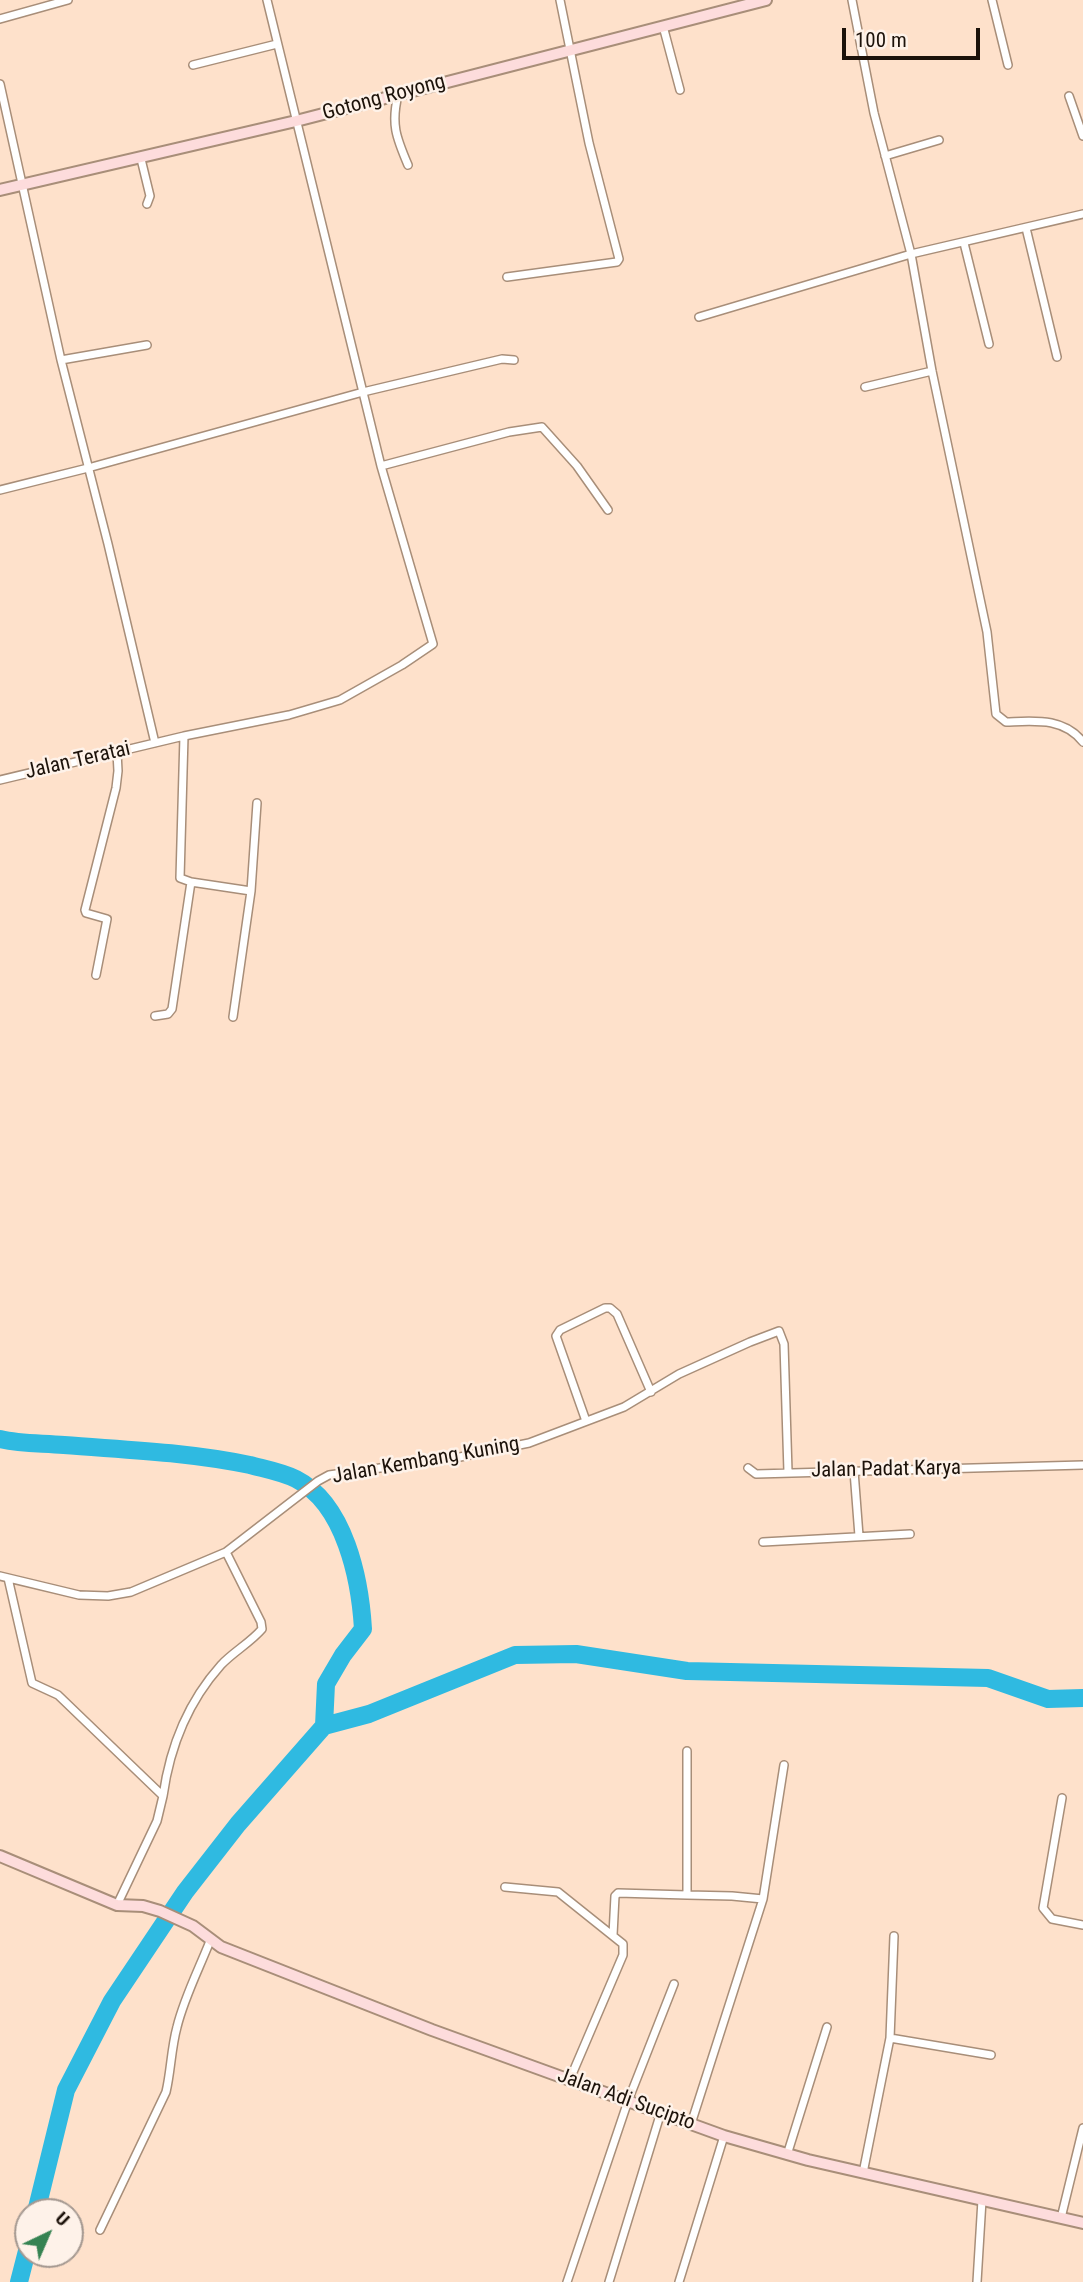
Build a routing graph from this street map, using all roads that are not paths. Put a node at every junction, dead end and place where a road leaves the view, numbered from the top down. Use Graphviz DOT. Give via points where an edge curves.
graph roads {
  1 [pos="68,0"];
  2 [pos="267,0"];
  3 [pos="560,0"];
  4 [pos="766,0"];
  5 [pos="852,0"];
  6 [pos="992,0"];
  7 [pos="0,19"];
  8 [pos="663,26"];
  9 [pos="277,44"];
  10 [pos="572,49"];
  11 [pos="193,65"];
  12 [pos="1009,65"];
  13 [pos="0,84"];
  14 [pos="680,90"];
  15 [pos="398,95"];
  16 [pos="1069,96"];
  17 [pos="4,117"];
  18 [pos="296,121"];
  19 [pos="1083,136"];
  20 [pos="939,140"];
  21 [pos="885,156"];
  22 [pos="141,159"];
  23 [pos="408,165"];
  24 [pos="22,186"];
  25 [pos="0,190"];
  26 [pos="147,204"];
  27 [pos="1083,214"];
  28 [pos="1026,228"];
  29 [pos="964,243"];
  30 [pos="911,254"];
  31 [pos="508,277"];
  32 [pos="699,317"];
  33 [pos="989,344"];
  34 [pos="147,345"];
  35 [pos="1056,357"];
  36 [pos="61,360"];
  37 [pos="514,360"];
  38 [pos="932,371"];
  39 [pos="865,387"];
  40 [pos="363,392"];
  41 [pos="382,466"];
  42 [pos="88,468"];
  43 [pos="0,490"];
  44 [pos="608,510"];
  45 [pos="184,736"];
  46 [pos="1083,741"];
  47 [pos="155,743"];
  48 [pos="117,752"];
  49 [pos="0,780"];
  50 [pos="257,803"];
  51 [pos="191,882"];
  52 [pos="251,891"];
  53 [pos="96,975"];
  54 [pos="155,1016"];
  55 [pos="233,1017"];
  56 [pos="779,1331"];
  57 [pos="651,1392"];
  58 [pos="586,1421"];
  59 [pos="1083,1465"];
  60 [pos="748,1468"];
  61 [pos="854,1471"];
  62 [pos="788,1472"];
  63 [pos="910,1534"];
  64 [pos="859,1535"];
  65 [pos="764,1542"];
  66 [pos="226,1552"];
  67 [pos="4,1577"];
  68 [pos="687,1751"];
  69 [pos="784,1765"];
  70 [pos="163,1796"];
  71 [pos="1062,1798"];
  72 [pos="0,1856"];
  73 [pos="505,1887"];
  74 [pos="687,1895"];
  75 [pos="763,1899"];
  76 [pos="117,1905"];
  77 [pos="1083,1925"];
  78 [pos="613,1935"];
  79 [pos="894,1936"];
  80 [pos="210,1941"];
  81 [pos="674,1984"];
  82 [pos="827,2027"];
  83 [pos="890,2038"];
  84 [pos="991,2055"];
  85 [pos="570,2079"];
  86 [pos="628,2101"];
  87 [pos="661,2112"];
  88 [pos="691,2124"];
  89 [pos="1083,2128"];
  90 [pos="724,2136"];
  91 [pos="787,2155"];
  92 [pos="863,2173"];
  93 [pos="982,2200"];
  94 [pos="1061,2218"];
  95 [pos="1083,2223"];
  96 [pos="100,2230"];
  97 [pos="567,2282"];
  98 [pos="609,2282"];
  99 [pos="679,2282"];
  100 [pos="977,2282"];
  1 -- 7 [label="street"];
  2 -- 9 [label="street"];
  3 -- 10 [label="street"];
  4 -- 8 [label="street, Gotong Royong"];
  5 -- 21 [label="street"];
  6 -- 12 [label="street"];
  8 -- 10 [label="street, Gotong Royong"];
  8 -- 14 [label="street"];
  9 -- 11 [label="street"];
  9 -- 18 [label="street"];
  10 -- 15 [label="street, Gotong Royong"];
  10 -- 31 [label="street" via="589,143 619,259"];
  13 -- 17 [label="street"];
  15 -- 18 [label="street, Gotong Royong"];
  15 -- 23 [label="street" via="394,122"];
  16 -- 19 [label="street"];
  17 -- 24 [label="street"];
  18 -- 22 [label="street, Gotong Royong"];
  18 -- 40 [label="street"];
  20 -- 21 [label="street"];
  21 -- 30 [label="street"];
  22 -- 24 [label="street, Gotong Royong"];
  22 -- 26 [label="street" via="150,196"];
  24 -- 25 [label="street, Gotong Royong"];
  24 -- 36 [label="street"];
  27 -- 28 [label="street"];
  28 -- 29 [label="street"];
  28 -- 35 [label="street"];
  29 -- 30 [label="street"];
  29 -- 33 [label="street"];
  30 -- 32 [label="street"];
  30 -- 38 [label="street"];
  34 -- 36 [label="street"];
  36 -- 42 [label="street"];
  37 -- 40 [label="street"];
  38 -- 39 [label="street"];
  38 -- 46 [label="street" via="987,632 996,714 1006,722 1057,723"];
  40 -- 41 [label="street"];
  40 -- 42 [label="street"];
  41 -- 44 [label="street" via="542,427"];
  41 -- 45 [label="street, Jalan Teratai" via="433,644 340,701"];
  42 -- 43 [label="street"];
  42 -- 47 [label="street"];
  45 -- 47 [label="street, Jalan Teratai"];
  45 -- 51 [label="street" via="179,875"];
  47 -- 48 [label="street, Jalan Teratai"];
  48 -- 49 [label="street, Jalan Teratai"];
  48 -- 53 [label="street" via="116,788 85,910 107,919"];
  50 -- 52 [label="street"];
  51 -- 52 [label="street"];
  51 -- 54 [label="street" via="172,1009"];
  52 -- 55 [label="street"];
  56 -- 57 [label="street, Jalan Kembang Kuning" via="710,1359"];
  56 -- 62 [label="street, Jalan Padat Karya"];
  57 -- 58 [label="street, Jalan Kembang Kuning"];
  57 -- 58 [label="street" via="617,1314 605,1308 556,1336"];
  58 -- 66 [label="street, Jalan Kembang Kuning" via="528,1443 340,1472 318,1481"];
  59 -- 61 [label="street, Jalan Padat Karya"];
  60 -- 62 [label="street" via="756,1474"];
  61 -- 62 [label="street, Jalan Padat Karya"];
  61 -- 64 [label="street"];
  63 -- 64 [label="street"];
  64 -- 65 [label="street"];
  66 -- 67 [label="street, Jalan Kembang Kuning" via="131,1592 108,1596 79,1595"];
  66 -- 70 [label="street" via="261,1629 221,1665 192,1707 175,1739"];
  67 -- 70 [label="street" via="32,1684 58,1695"];
  68 -- 74 [label="street"];
  69 -- 75 [label="street"];
  70 -- 76 [label="street" via="153,1830"];
  71 -- 77 [label="street" via="1043,1908 1052,1919"];
  72 -- 76 [label="street, Jalan Adi Sucipto"];
  73 -- 78 [label="street" via="558,1892"];
  74 -- 75 [label="street"];
  74 -- 78 [label="street" via="618,1893"];
  75 -- 88 [label="street"];
  76 -- 80 [label="street, Jalan Adi Sucipto" via="160,1910"];
  78 -- 85 [label="street" via="623,1944 623,1955"];
  79 -- 83 [label="street"];
  80 -- 85 [label="street, Jalan Adi Sucipto" via="432,2030"];
  80 -- 96 [label="street" via="179,2018 166,2092"];
  81 -- 86 [label="street"];
  82 -- 91 [label="street"];
  83 -- 84 [label="street"];
  83 -- 92 [label="street"];
  85 -- 86 [label="street, Jalan Adi Sucipto"];
  86 -- 87 [label="street, Jalan Adi Sucipto"];
  86 -- 97 [label="street"];
  87 -- 88 [label="street, Jalan Adi Sucipto"];
  87 -- 98 [label="street"];
  88 -- 90 [label="street, Jalan Adi Sucipto"];
  89 -- 94 [label="street"];
  90 -- 91 [label="street, Jalan Adi Sucipto"];
  90 -- 99 [label="street"];
  91 -- 92 [label="street, Jalan Adi Sucipto"];
  92 -- 93 [label="street, Jalan Adi Sucipto"];
  93 -- 94 [label="street, Jalan Adi Sucipto"];
  93 -- 100 [label="street"];
  94 -- 95 [label="street, Jalan Adi Sucipto"];
}
